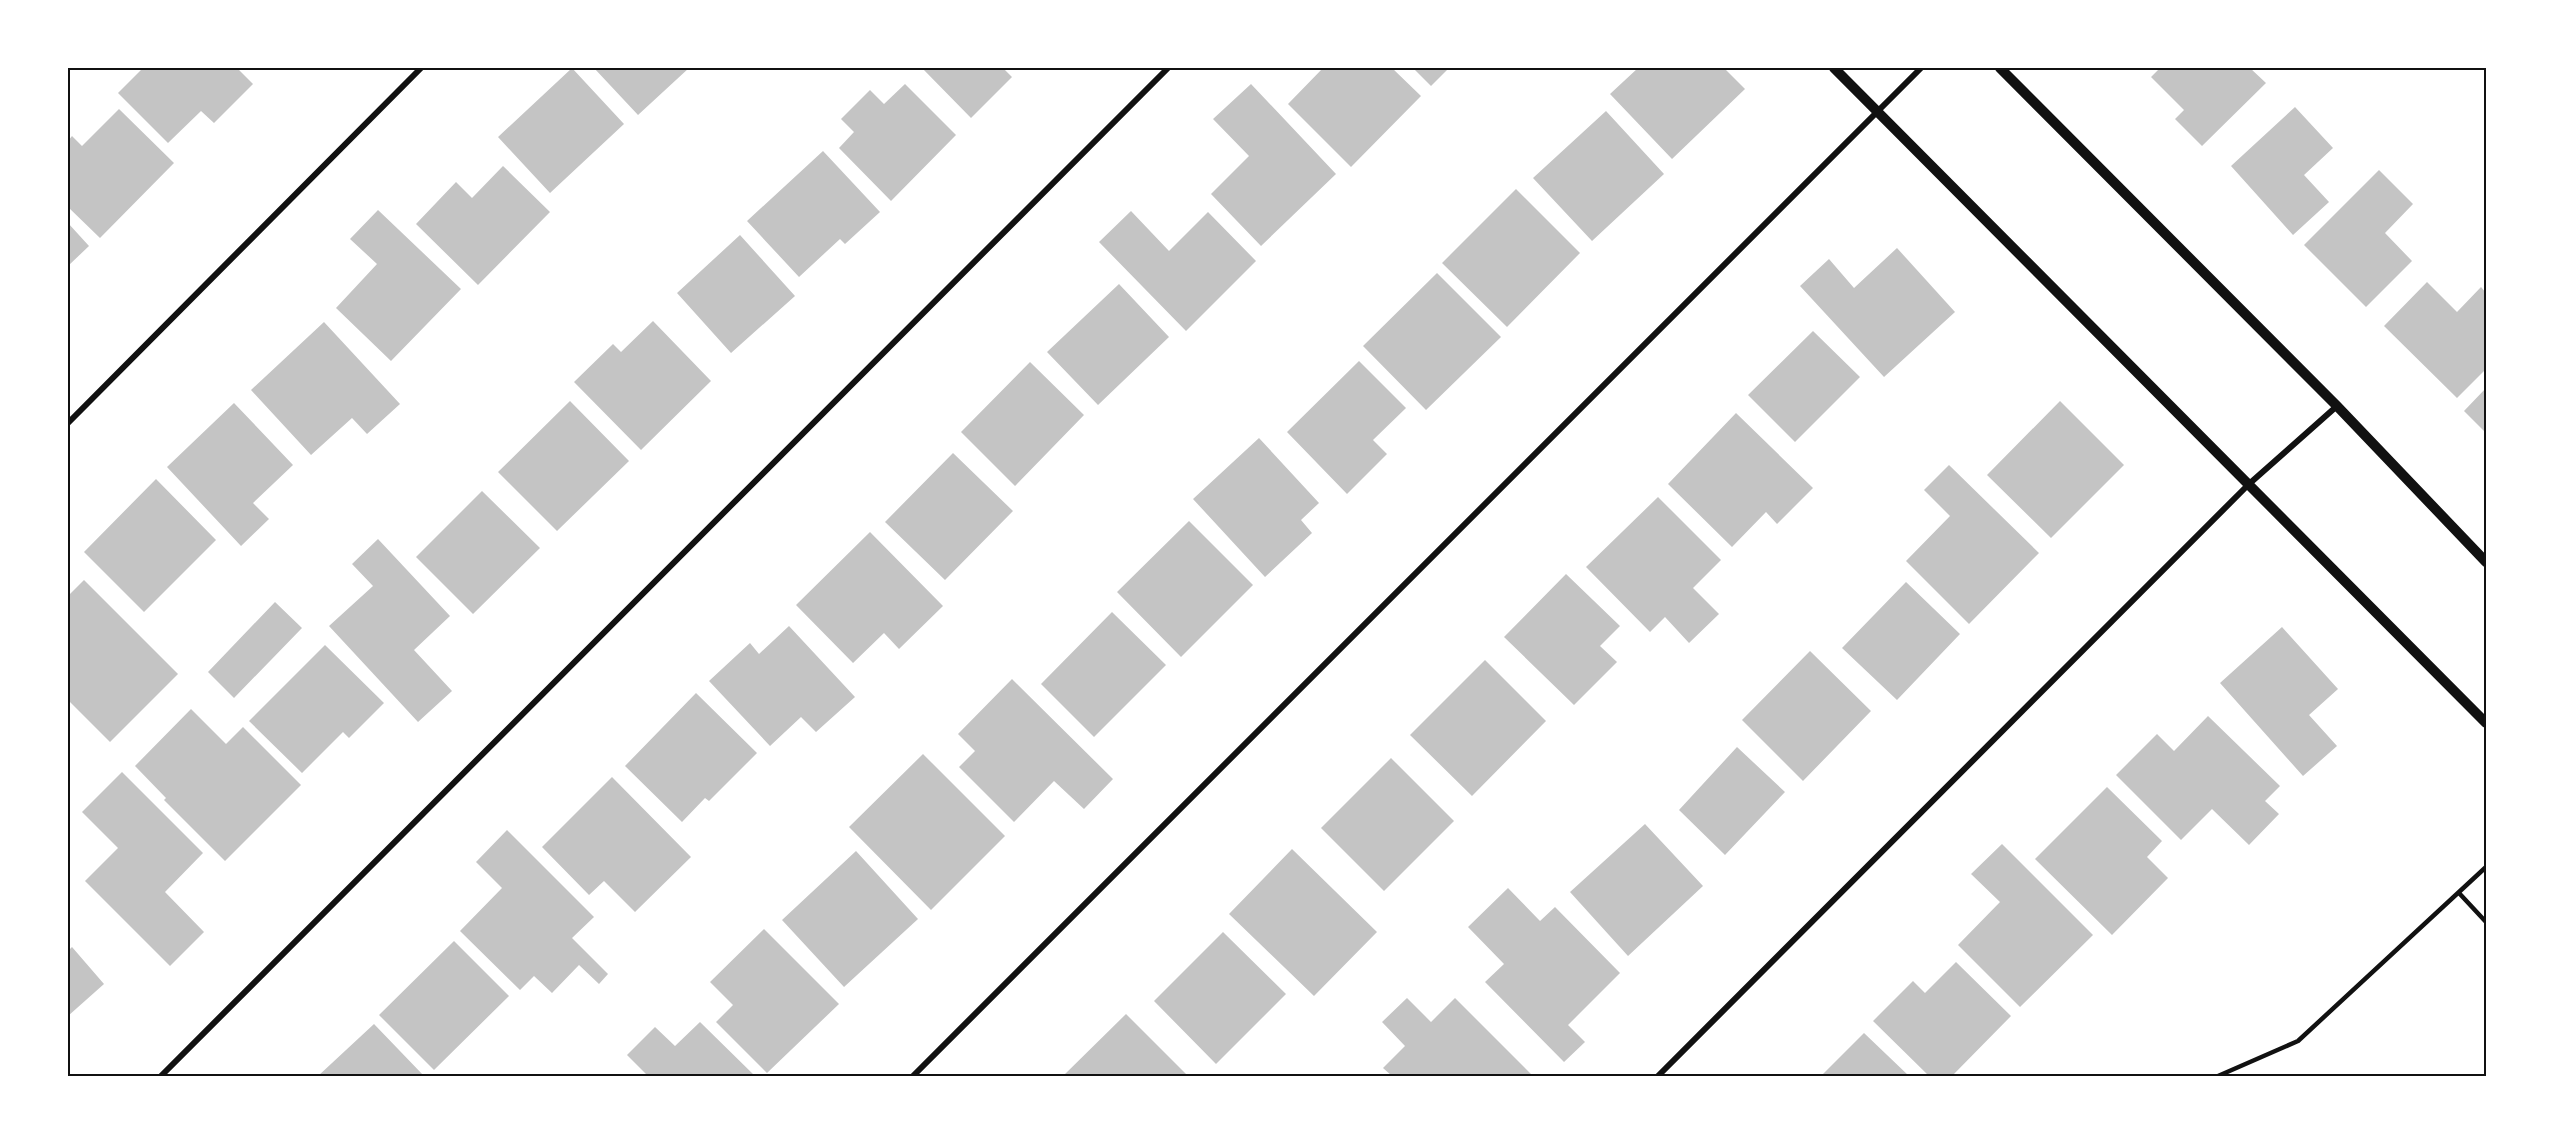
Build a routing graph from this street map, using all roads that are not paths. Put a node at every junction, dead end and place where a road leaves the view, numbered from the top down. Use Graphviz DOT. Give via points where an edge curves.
graph roads {
  1 [pos="422,68"];
  2 [pos="1168,68"];
  3 [pos="1834,68"];
  4 [pos="1921,68"];
  5 [pos="2000,68"];
  6 [pos="1878,112"];
  7 [pos="2337,406"];
  8 [pos="68,423"];
  9 [pos="2248,484"];
  10 [pos="2487,562"];
  11 [pos="2487,723"];
  12 [pos="2487,867"];
  13 [pos="2459,893"];
  14 [pos="2487,922"];
  15 [pos="161,1077"];
  16 [pos="913,1077"];
  17 [pos="1658,1077"];
  18 [pos="2218,1077"];
  1 -- 8 [label="street"];
  2 -- 15 [label="street"];
  3 -- 6 [label="street"];
  4 -- 6 [label="street"];
  5 -- 7 [label="street"];
  6 -- 9 [label="street"];
  6 -- 16 [label="street"];
  7 -- 9 [label="street"];
  7 -- 10 [label="street"];
  9 -- 11 [label="street"];
  9 -- 17 [label="street"];
  12 -- 13 [label="lane"];
  13 -- 14 [label="lane"];
  13 -- 18 [label="lane" via="2298,1041"];
}
